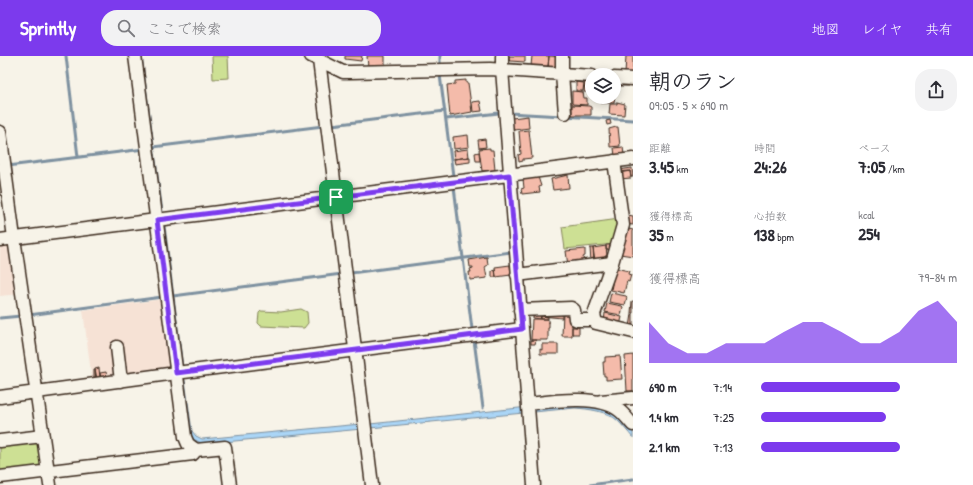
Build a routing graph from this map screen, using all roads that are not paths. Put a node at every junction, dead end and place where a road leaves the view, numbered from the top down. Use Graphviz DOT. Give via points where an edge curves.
graph roads {
  1 [pos="135,56"];
  2 [pos="502,56"];
  3 [pos="562,56"];
  4 [pos="323,59"];
  5 [pos="502,69"];
  6 [pos="562,74"];
  7 [pos="585,76"];
  8 [pos="621,78"];
  9 [pos="633,79"];
  10 [pos="565,113"];
  11 [pos="0,132"];
  12 [pos="633,159"];
  13 [pos="614,162"];
  14 [pos="509,175"];
  15 [pos="336,197"];
  16 [pos="157,220"];
  17 [pos="14,238"];
  18 [pos="0,240"];
  19 [pos="612,263"];
  20 [pos="517,275"];
  21 [pos="520,310"];
  22 [pos="595,320"];
  23 [pos="522,329"];
  24 [pos="633,332"];
  25 [pos="117,347"];
  26 [pos="355,350"];
  27 [pos="176,373"];
  28 [pos="122,381"];
  29 [pos="37,393"];
  30 [pos="0,398"];
  31 [pos="633,398"];
  32 [pos="592,401"];
  33 [pos="528,408"];
  34 [pos="633,425"];
  35 [pos="43,436"];
  36 [pos="0,441"];
  37 [pos="196,450"];
  38 [pos="48,471"];
  39 [pos="0,478"];
  40 [pos="50,485"];
  41 [pos="230,485"];
  42 [pos="372,485"];
  43 [pos="534,485"];
  1 -- 16 [label="street"];
  2 -- 5 [label="street"];
  3 -- 6 [label="street"];
  4 -- 5 [label="street" via="343,72"];
  4 -- 15 [label="street"];
  5 -- 6 [label="street"];
  5 -- 14 [label="street"];
  6 -- 7 [label="street"];
  6 -- 10 [label="street"];
  8 -- 9 [label="street"];
  11 -- 17 [label="street"];
  12 -- 13 [label="street"];
  13 -- 14 [label="street"];
  13 -- 19 [label="street" via="623,225"];
  14 -- 15 [label="street"];
  14 -- 20 [label="street"];
  15 -- 16 [label="street"];
  15 -- 26 [label="street"];
  16 -- 17 [label="street"];
  16 -- 27 [label="street"];
  17 -- 18 [label="street"];
  17 -- 29 [label="street"];
  19 -- 20 [label="street"];
  19 -- 22 [label="street" via="594,314"];
  20 -- 21 [label="street"];
  21 -- 22 [label="street" via="571,308 577,320"];
  21 -- 23 [label="street"];
  22 -- 24 [label="street" via="602,326"];
  23 -- 26 [label="street"];
  23 -- 33 [label="street"];
  25 -- 28 [label="street"];
  26 -- 27 [label="street"];
  26 -- 42 [label="street"];
  27 -- 28 [label="street"];
  27 -- 37 [label="street" via="185,438"];
  28 -- 29 [label="street"];
  29 -- 30 [label="street"];
  29 -- 35 [label="street"];
  31 -- 32 [label="street"];
  32 -- 33 [label="street" via="577,400"];
  32 -- 34 [label="street" via="620,411"];
  33 -- 43 [label="street"];
  35 -- 36 [label="street"];
  35 -- 38 [label="street"];
  37 -- 38 [label="street" via="193,454"];
  37 -- 41 [label="street" via="225,447"];
  38 -- 39 [label="street"];
  38 -- 40 [label="street"];
}
